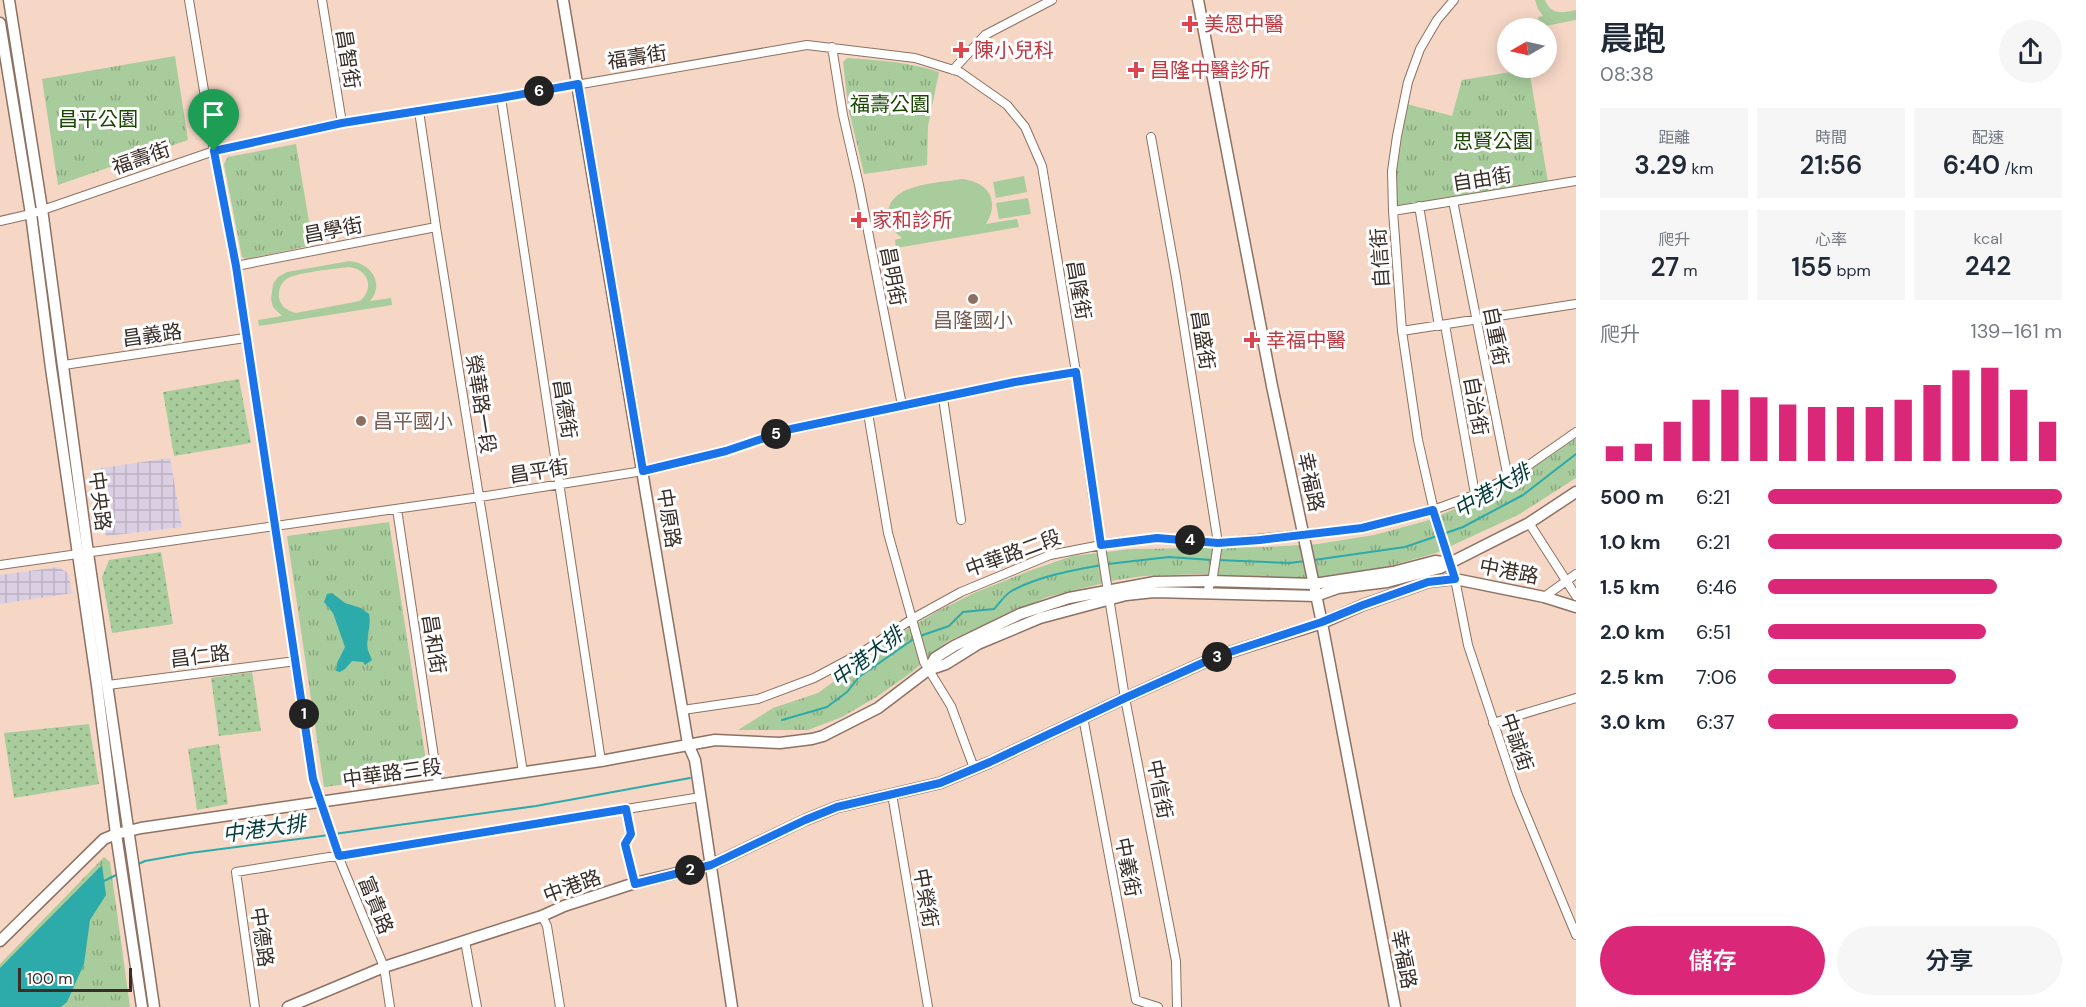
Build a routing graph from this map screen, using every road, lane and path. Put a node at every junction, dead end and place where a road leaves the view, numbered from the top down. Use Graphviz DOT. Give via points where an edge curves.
graph roads {
  1 [pos="9,0"];
  2 [pos="189,0"];
  3 [pos="322,0"];
  4 [pos="563,0"];
  5 [pos="1052,0"];
  6 [pos="1198,0"];
  7 [pos="1451,1"];
  8 [pos="0,23"];
  9 [pos="832,48"];
  10 [pos="953,70"];
  11 [pos="578,84"];
  12 [pos="501,98"];
  13 [pos="419,111"];
  14 [pos="342,123"];
  15 [pos="1151,138"];
  16 [pos="214,151"];
  17 [pos="1576,181"];
  18 [pos="1453,201"];
  19 [pos="1419,206"];
  20 [pos="42,209"];
  21 [pos="1393,211"];
  22 [pos="31,213"];
  23 [pos="0,221"];
  24 [pos="435,227"];
  25 [pos="236,266"];
  26 [pos="1576,304"];
  27 [pos="1476,320"];
  28 [pos="1442,325"];
  29 [pos="1402,332"];
  30 [pos="245,338"];
  31 [pos="64,365"];
  32 [pos="1076,372"];
  33 [pos="943,398"];
  34 [pos="902,405"];
  35 [pos="868,413"];
  36 [pos="1576,432"];
  37 [pos="643,471"];
  38 [pos="1508,478"];
  39 [pos="560,484"];
  40 [pos="1576,492"];
  41 [pos="1475,494"];
  42 [pos="480,497"];
  43 [pos="397,509"];
  44 [pos="1433,510"];
  45 [pos="961,520"];
  46 [pos="1529,524"];
  47 [pos="276,526"];
  48 [pos="1304,538"];
  49 [pos="1101,545"];
  50 [pos="1218,545"];
  51 [pos="83,553"];
  52 [pos="1450,558"];
  53 [pos="0,565"];
  54 [pos="1576,574"];
  55 [pos="1106,578"];
  56 [pos="1455,579"];
  57 [pos="1566,581"];
  58 [pos="1210,583"];
  59 [pos="1314,584"];
  60 [pos="1108,595"];
  61 [pos="1316,596"];
  62 [pos="1544,597"];
  63 [pos="1576,597"];
  64 [pos="1576,607"];
  65 [pos="1322,622"];
  66 [pos="913,623"];
  67 [pos="296,661"];
  68 [pos="926,666"];
  69 [pos="108,685"];
  70 [pos="1125,698"];
  71 [pos="1576,698"];
  72 [pos="683,710"];
  73 [pos="1083,717"];
  74 [pos="1493,723"];
  75 [pos="688,744"];
  76 [pos="601,761"];
  77 [pos="974,768"];
  78 [pos="523,772"];
  79 [pos="438,784"];
  80 [pos="892,794"];
  81 [pos="700,795"];
  82 [pos="320,802"];
  83 [pos="626,809"];
  84 [pos="128,831"];
  85 [pos="116,834"];
  86 [pos="124,852"];
  87 [pos="339,856"];
  88 [pos="711,865"];
  89 [pos="635,884"];
  90 [pos="542,916"];
  91 [pos="1576,935"];
  92 [pos="0,941"];
  93 [pos="465,941"];
  94 [pos="384,967"];
  95 [pos="142,1007"];
  96 [pos="154,1007"];
  97 [pos="255,1007"];
  98 [pos="288,1007"];
  99 [pos="390,1007"];
  100 [pos="477,1007"];
  101 [pos="560,1007"];
  102 [pos="732,1007"];
  103 [pos="928,1007"];
  104 [pos="1158,1007"];
  105 [pos="1177,1007"];
  106 [pos="1395,1007"];
  1 -- 20 [label="street, 中央路"];
  2 -- 16 [label="street, 富貴路"];
  3 -- 14 [label="street, 昌智街"];
  4 -- 11 [label="street, 中原路"];
  5 -- 10 [label="street" via="985,35"];
  6 -- 48 [label="street, 幸福路"];
  7 -- 21 [label="street, 自信街" via="1420,49 1408,82 1392,171"];
  8 -- 22 [label="street, 中央路"];
  9 -- 10 [label="street, 福壽街" via="915,58"];
  9 -- 11 [label="street, 福壽街" via="807,45"];
  9 -- 34 [label="street, 昌明街"];
  10 -- 32 [label="street, 昌隆街" via="1007,105 1029,135 1041,166"];
  11 -- 12 [label="street, 福壽街"];
  11 -- 37 [label="street, 中原路"];
  12 -- 13 [label="street, 福壽街"];
  12 -- 39 [label="street, 昌德街"];
  13 -- 14 [label="street, 福壽街"];
  13 -- 24 [label="street, 榮華路一段"];
  14 -- 16 [label="street, 福壽街"];
  15 -- 50 [label="street, 昌盛街"];
  16 -- 20 [label="street, 福壽街"];
  16 -- 25 [label="street, 富貴路"];
  17 -- 18 [label="street, 自由街"];
  18 -- 19 [label="street, 自由街"];
  18 -- 27 [label="street, 自重街"];
  19 -- 21 [label="street, 自由街"];
  19 -- 28 [label="street, 自治街"];
  20 -- 22 [label="street, 福壽街"];
  20 -- 31 [label="street, 中央路"];
  21 -- 29 [label="street, 自信街"];
  22 -- 23 [label="street, 福壽街"];
  22 -- 51 [label="street, 中央路"];
  24 -- 25 [label="street, 昌學街"];
  24 -- 42 [label="street, 榮華路一段"];
  25 -- 30 [label="street, 富貴路"];
  26 -- 27 [label="street"];
  27 -- 28 [label="street"];
  27 -- 38 [label="street, 自重街"];
  28 -- 29 [label="street"];
  28 -- 41 [label="street, 自治街"];
  29 -- 44 [label="street, 自信街"];
  30 -- 31 [label="street, 昌義路"];
  30 -- 47 [label="street, 富貴路"];
  31 -- 51 [label="street, 中央路"];
  32 -- 33 [label="street, 昌平街"];
  32 -- 49 [label="street, 昌隆街"];
  33 -- 34 [label="street, 昌平街"];
  33 -- 45 [label="street"];
  34 -- 35 [label="street, 昌平街"];
  35 -- 37 [label="street, 昌平街" via="791,429 726,451"];
  35 -- 66 [label="street" via="888,532"];
  36 -- 38 [label="street, 中華路二段"];
  37 -- 39 [label="street, 昌平街"];
  37 -- 72 [label="street, 中原路"];
  38 -- 41 [label="street, 中華路二段"];
  39 -- 42 [label="street, 昌平街"];
  39 -- 76 [label="street, 昌德街"];
  40 -- 46 [label="street"];
  41 -- 44 [label="street, 中華路二段"];
  42 -- 43 [label="street, 昌平街"];
  42 -- 78 [label="street, 榮華路一段"];
  43 -- 47 [label="street, 昌平街"];
  43 -- 79 [label="street, 昌和街"];
  44 -- 48 [label="street, 中華路二段"];
  44 -- 52 [label="street, 自信街"];
  46 -- 52 [label="street"];
  46 -- 57 [label="street"];
  47 -- 51 [label="street, 昌平街"];
  47 -- 67 [label="street, 富貴路"];
  48 -- 50 [label="street, 中華路二段"];
  48 -- 59 [label="street, 幸福路"];
  49 -- 50 [label="street, 中華路二段" via="1157,538"];
  49 -- 55 [label="street, 昌隆街"];
  49 -- 66 [label="street, 中華路二段" via="1041,559 961,592"];
  50 -- 58 [label="street, 昌盛街"];
  51 -- 53 [label="street, 昌平街"];
  51 -- 69 [label="street, 中央路"];
  51 -- 85 [label="street, 中央路"];
  52 -- 56 [label="street, 中誠街"];
  52 -- 59 [label="street" via="1386,574"];
  52 -- 61 [label="street" via="1440,568"];
  54 -- 57 [label="street"];
  55 -- 60 [label="street, 中信街"];
  56 -- 62 [label="street, 中港路"];
  56 -- 65 [label="street, 中港路" via="1428,582"];
  56 -- 74 [label="street, 中誠街" via="1468,645"];
  57 -- 62 [label="street"];
  57 -- 63 [label="street"];
  58 -- 59 [label="street"];
  58 -- 60 [label="street"];
  58 -- 61 [label="street"];
  59 -- 61 [label="street, 幸福路"];
  60 -- 68 [label="street" via="1002,632 946,664"];
  60 -- 70 [label="street, 中信街"];
  61 -- 65 [label="street, 幸福路"];
  62 -- 64 [label="street, 中港路"];
  65 -- 70 [label="street, 中港路" via="1218,656"];
  65 -- 106 [label="street, 幸福路"];
  66 -- 68 [label="street"];
  66 -- 72 [label="street, 中華路二段" via="814,678 774,694"];
  67 -- 69 [label="street, 昌仁路"];
  67 -- 82 [label="street, 富貴路" via="313,779"];
  68 -- 75 [label="street" via="878,708 823,736"];
  68 -- 77 [label="street" via="951,706"];
  69 -- 84 [label="street, 中央路"];
  70 -- 73 [label="street, 中港路"];
  70 -- 105 [label="street, 中信街" via="1176,961"];
  71 -- 74 [label="street"];
  72 -- 75 [label="street, 中原路"];
  73 -- 77 [label="street, 中港路"];
  73 -- 104 [label="street, 中義街" via="1136,1000"];
  74 -- 91 [label="street, 中誠街" via="1517,793"];
  75 -- 76 [label="street, 中華路三段"];
  75 -- 81 [label="street, 中原路" via="695,760"];
  76 -- 78 [label="street, 中華路三段"];
  77 -- 80 [label="street, 中港路" via="940,783"];
  78 -- 79 [label="street, 中華路三段"];
  79 -- 82 [label="street, 中華路三段"];
  80 -- 88 [label="street, 中港路" via="837,807"];
  80 -- 103 [label="street, 中榮街"];
  81 -- 83 [label="street"];
  81 -- 88 [label="street, 中原路"];
  82 -- 84 [label="street, 中華路三段"];
  82 -- 87 [label="street, 富貴路"];
  83 -- 87 [label="street"];
  83 -- 89 [label="street" via="631,834 625,844"];
  84 -- 85 [label="street, 中華路三段"];
  84 -- 86 [label="street, 中央路"];
  85 -- 86 [label="street, 中央路"];
  85 -- 92 [label="street, 中華路三段" via="104,839"];
  86 -- 95 [label="street, 中央路" via="124,892"];
  86 -- 96 [label="street, 中央路" via="135,883"];
  87 -- 94 [label="street, 富貴路"];
  87 -- 97 [label="street, 中德路" via="236,872"];
  88 -- 89 [label="street, 中港路"];
  88 -- 102 [label="street, 中原路"];
  89 -- 90 [label="street, 中港路"];
  90 -- 93 [label="street, 中港路"];
  90 -- 101 [label="street"];
  93 -- 94 [label="street, 中港路"];
  93 -- 100 [label="street"];
  94 -- 98 [label="street, 中港路"];
  94 -- 99 [label="street, 富貴路"];
}
